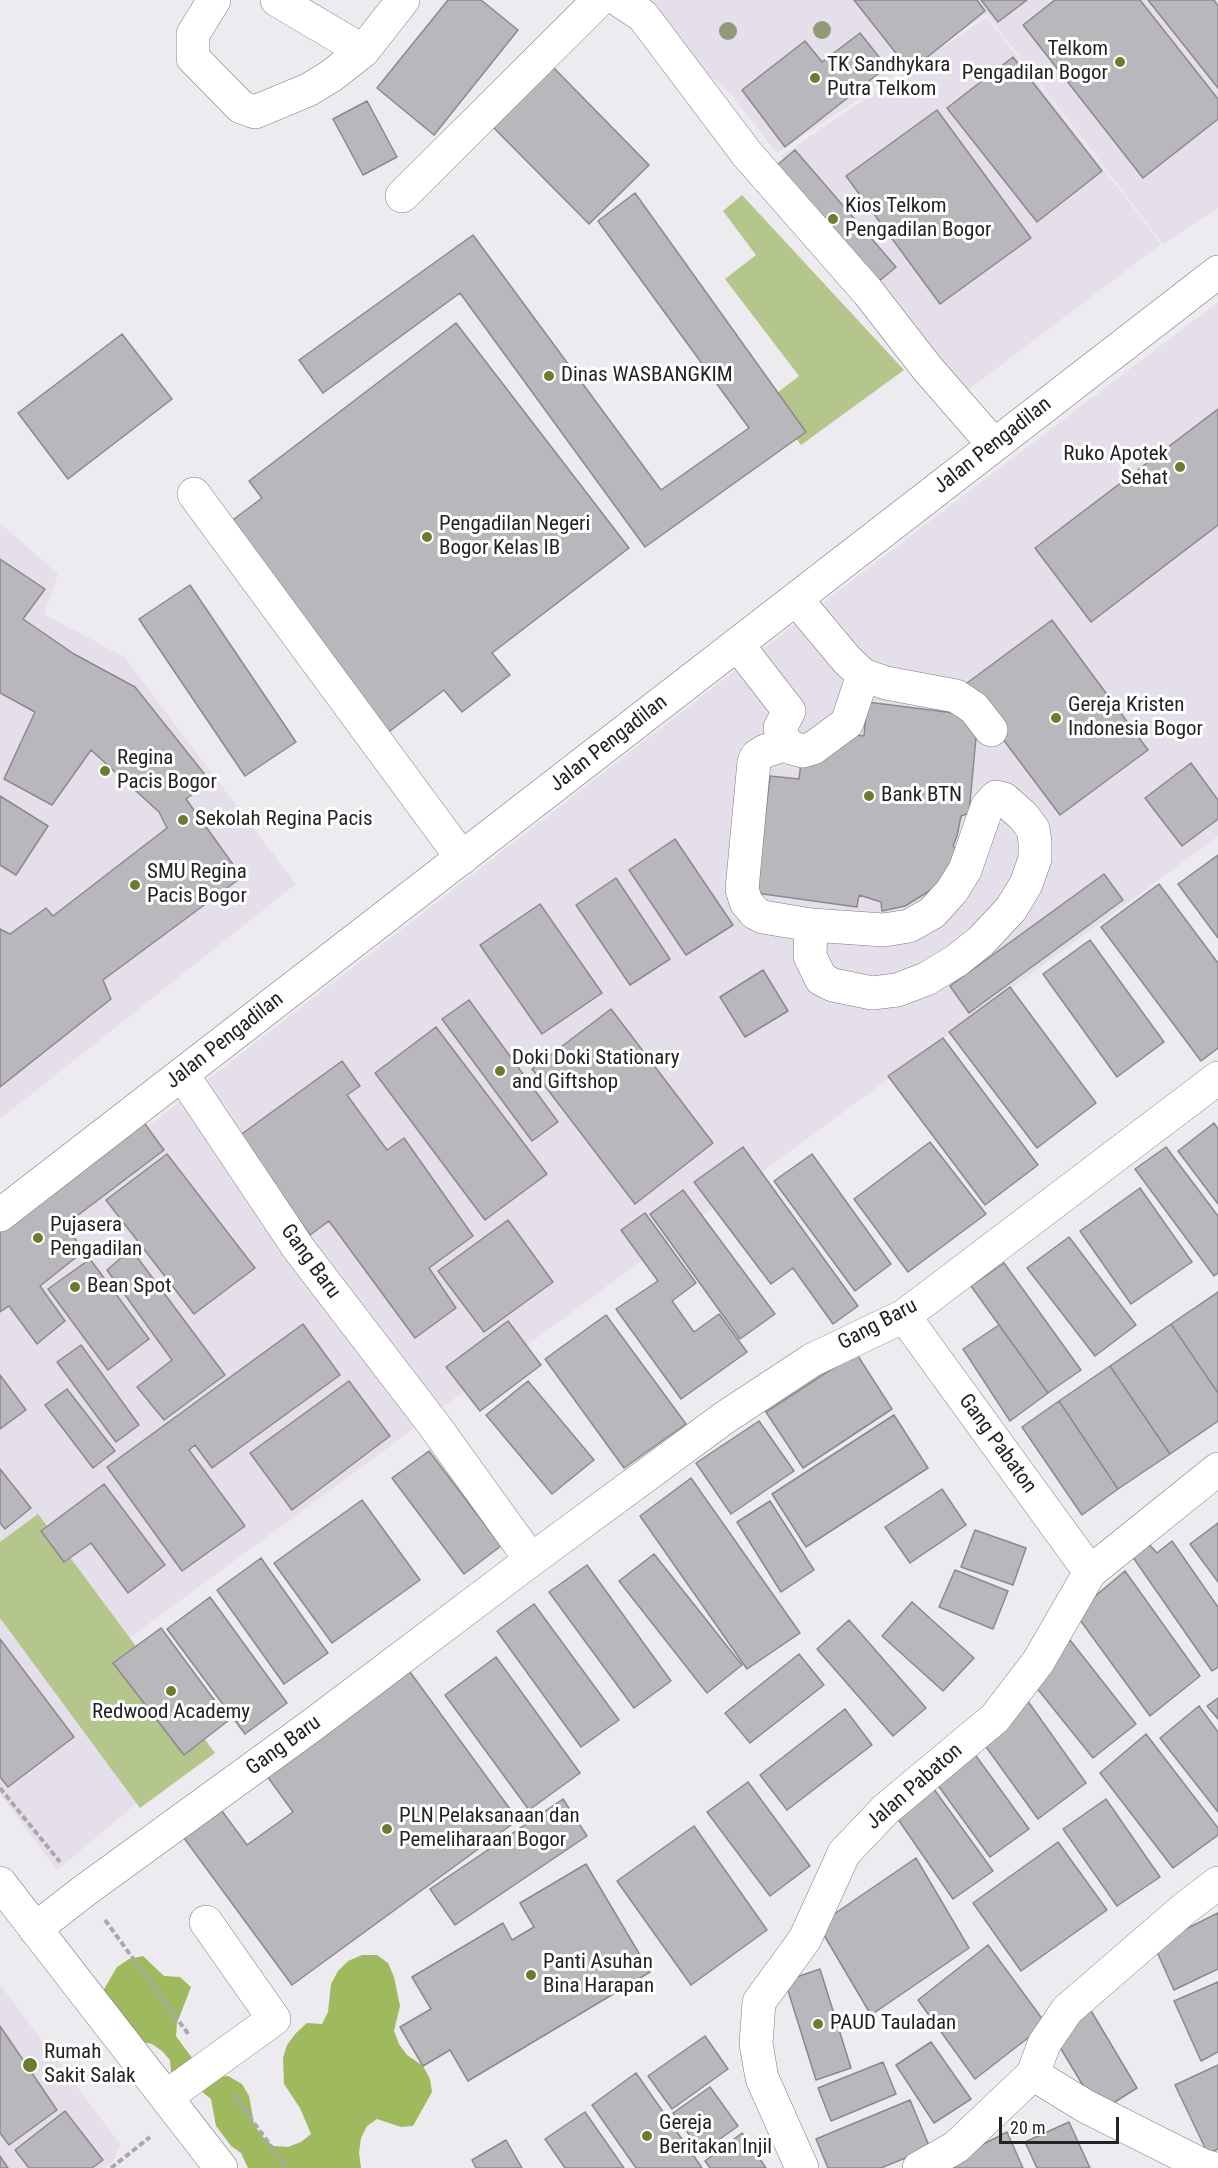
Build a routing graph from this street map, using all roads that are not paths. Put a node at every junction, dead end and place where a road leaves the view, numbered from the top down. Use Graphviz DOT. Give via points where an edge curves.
graph roads {
  1 [pos="214,0"];
  2 [pos="277,0"];
  3 [pos="403,0"];
  4 [pos="599,0"];
  5 [pos="641,5"];
  6 [pos="363,51"];
  7 [pos="402,196"];
  8 [pos="1218,272"];
  9 [pos="994,445"];
  10 [pos="194,494"];
  11 [pos="796,599"];
  12 [pos="737,644"];
  13 [pos="863,675"];
  14 [pos="991,730"];
  15 [pos="788,744"];
  16 [pos="462,858"];
  17 [pos="811,925"];
  18 [pos="182,1074"];
  19 [pos="1218,1078"];
  20 [pos="0,1215"];
  21 [pos="904,1317"];
  22 [pos="1218,1469"];
  23 [pos="531,1560"];
  24 [pos="1090,1572"];
  25 [pos="0,1883"];
  26 [pos="1218,1883"];
  27 [pos="206,1922"];
  28 [pos="35,1929"];
  29 [pos="1033,2074"];
  30 [pos="172,2105"];
  31 [pos="221,2168"];
  32 [pos="802,2168"];
  33 [pos="920,2168"];
  34 [pos="1212,2168"];
  1 -- 6 [label="street" via="193,34 193,58 249,111 263,110 308,90"];
  2 -- 6 [label="street"];
  3 -- 6 [label="street"];
  4 -- 7 [label="street"];
  5 -- 9 [label="street" via="747,154"];
  8 -- 9 [label="street, Jalan Pengadilan"];
  9 -- 11 [label="street, Jalan Pengadilan"];
  10 -- 16 [label="street"];
  11 -- 12 [label="street, Jalan Pengadilan"];
  11 -- 13 [label="street"];
  12 -- 15 [label="street" via="789,711 780,728"];
  12 -- 16 [label="street, Jalan Pengadilan"];
  13 -- 14 [label="street" via="956,696 974,708"];
  13 -- 15 [label="street" via="847,723 813,748 803,751"];
  15 -- 17 [label="street" via="765,751 754,762 742,889 755,913"];
  16 -- 18 [label="street, Jalan Pengadilan"];
  17 -- 17 [label="street" via="884,930 909,926 932,913 965,870 987,807 996,797 1004,799 1034,829 1035,859 1011,909 981,941 926,979 897,990 872,993 833,985 821,979 814,967 810,956"];
  18 -- 20 [label="street, Jalan Pengadilan"];
  18 -- 23 [label="street, Gang Baru" via="299,1249"];
  19 -- 21 [label="street, Gang Baru"];
  21 -- 23 [label="street, Gang Baru" via="812,1360 724,1418"];
  21 -- 24 [label="street, Gang Pabaton"];
  22 -- 24 [label="street, Jalan Pabaton"];
  23 -- 28 [label="street, Gang Baru"];
  24 -- 32 [label="street, Jalan Pabaton" via="1038,1662 995,1718 886,1809 844,1852 805,1939 759,2002 756,2044 762,2078"];
  25 -- 28 [label="street"];
  26 -- 29 [label="street" via="1067,2010 1044,2044"];
  27 -- 30 [label="street" via="274,2019 211,2064"];
  28 -- 30 [label="street"];
  29 -- 33 [label="street" via="956,2147"];
  29 -- 34 [label="street" via="1085,2106"];
  30 -- 31 [label="street"];
}
